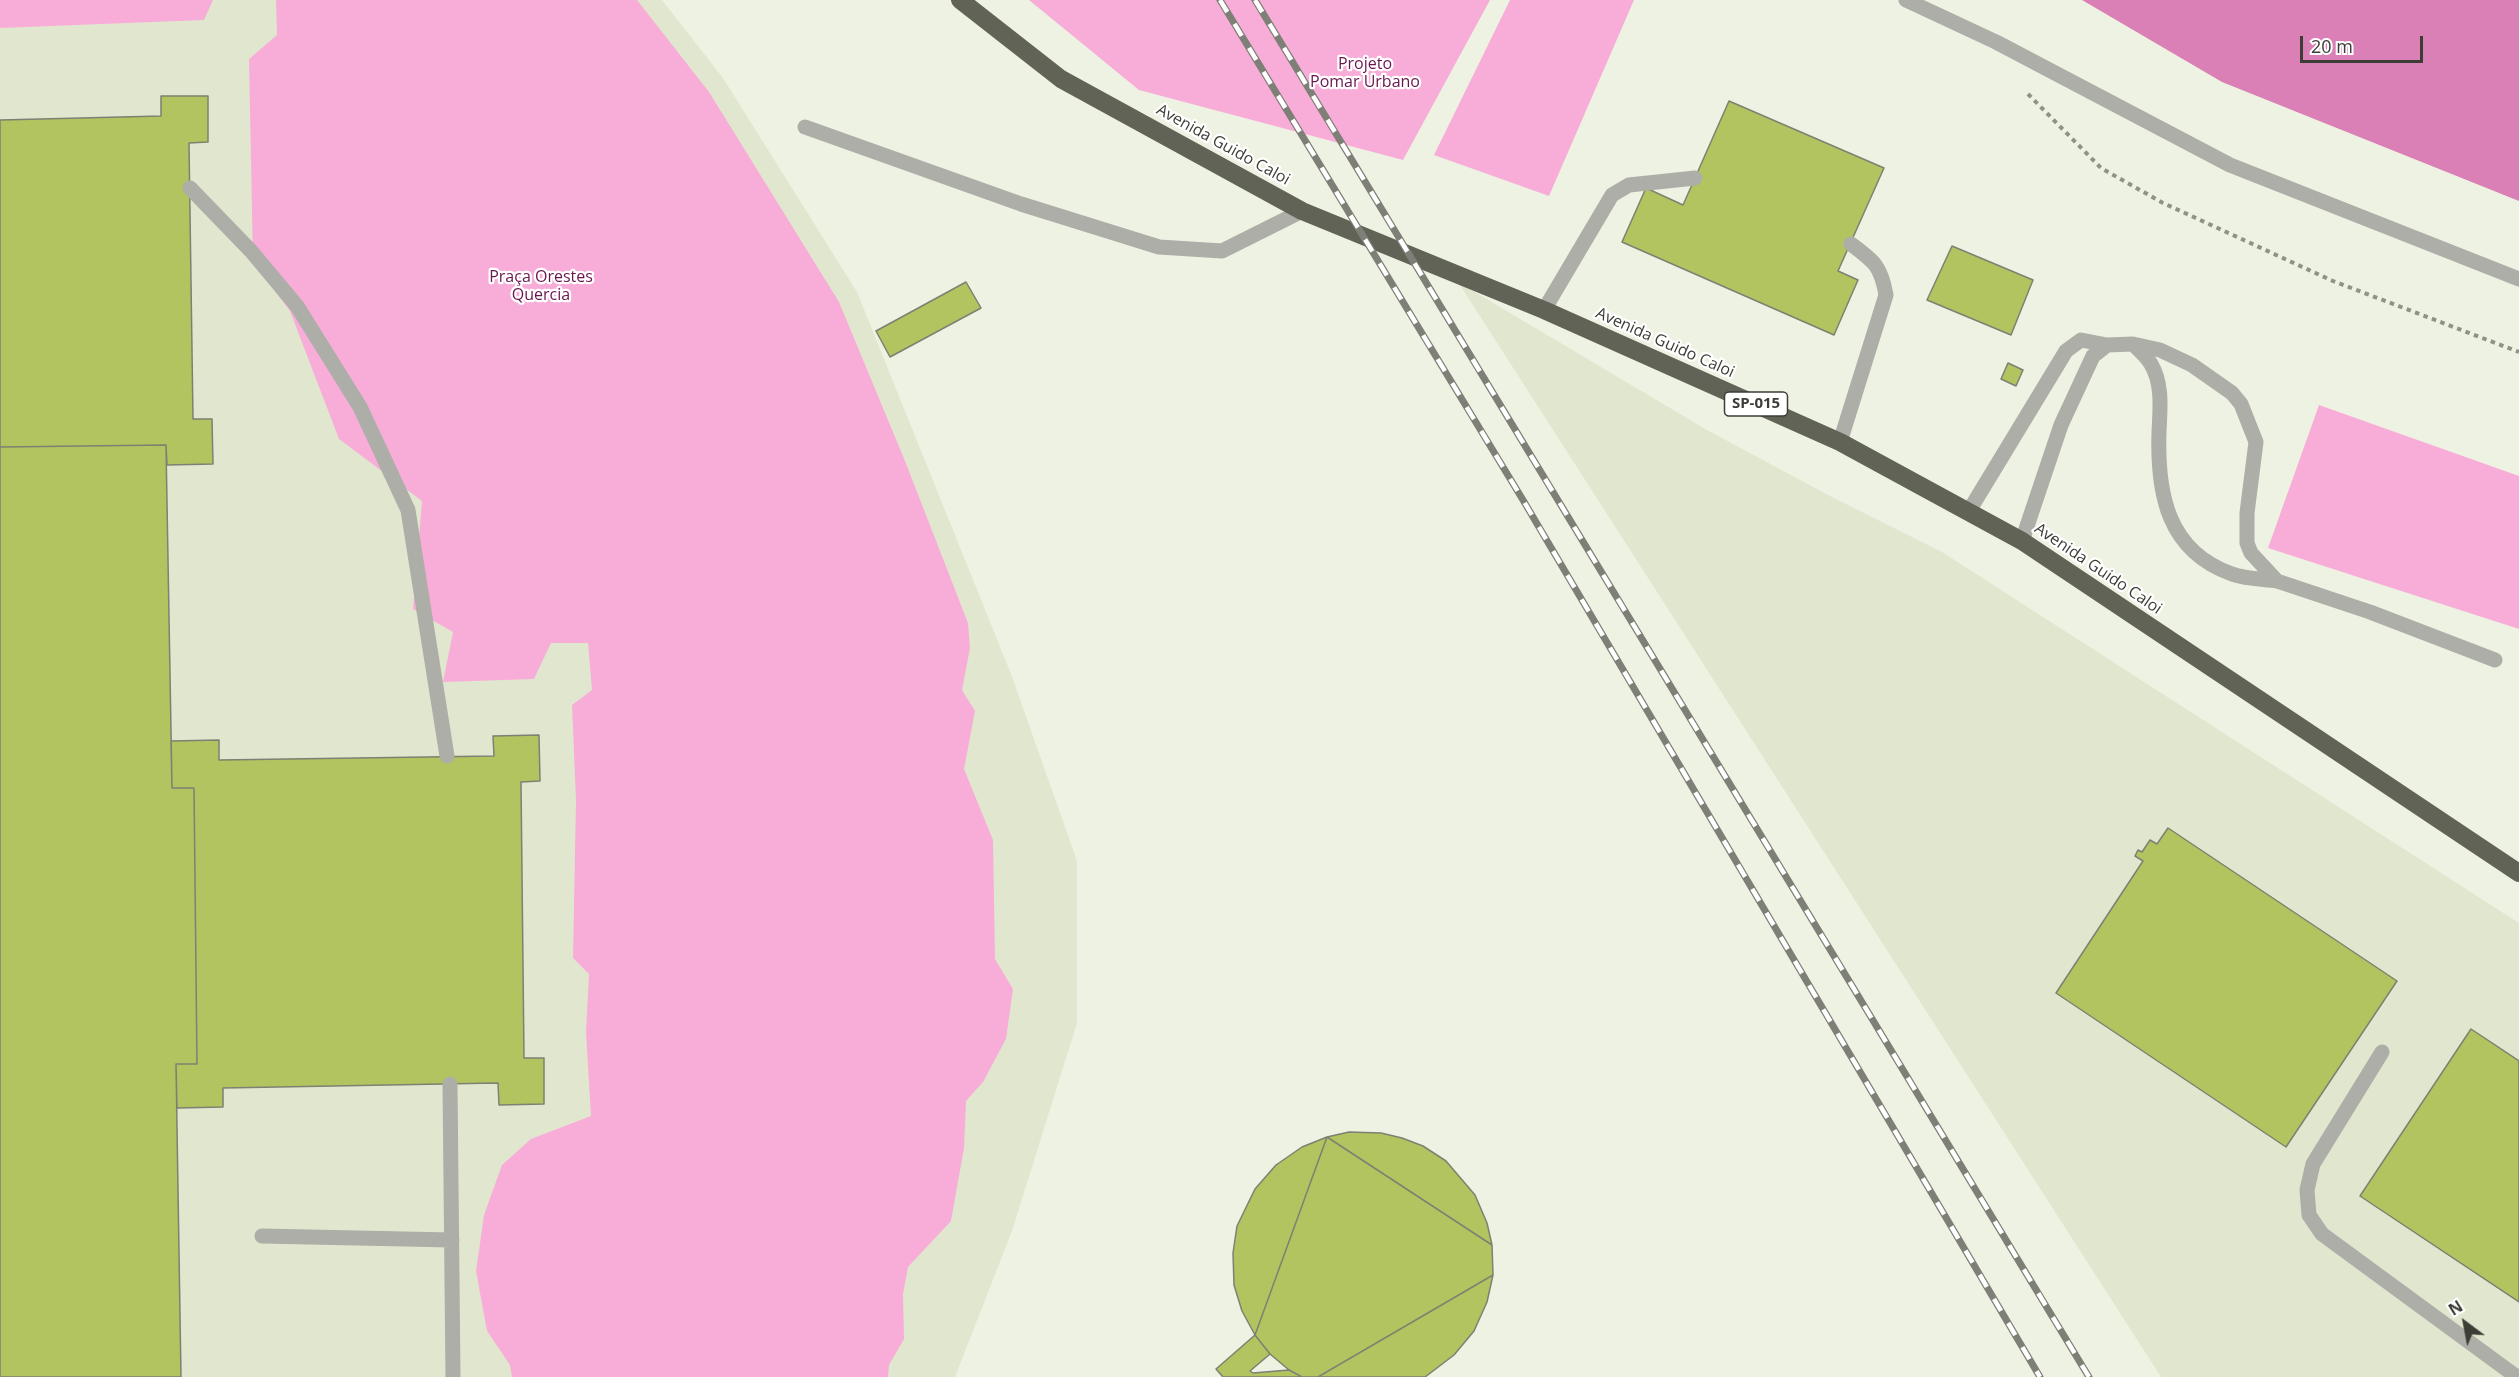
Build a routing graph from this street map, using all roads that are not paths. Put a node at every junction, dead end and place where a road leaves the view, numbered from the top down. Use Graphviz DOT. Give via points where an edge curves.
graph roads {
  1 [pos="960,0"];
  2 [pos="1906,0"];
  3 [pos="805,127"];
  4 [pos="1695,178"];
  5 [pos="190,188"];
  6 [pos="1302,211"];
  7 [pos="1851,244"];
  8 [pos="2519,279"];
  9 [pos="1544,310"];
  10 [pos="2133,344"];
  11 [pos="2107,345"];
  12 [pos="1840,442"];
  13 [pos="1969,511"];
  14 [pos="2022,541"];
  15 [pos="2277,581"];
  16 [pos="2495,660"];
  17 [pos="447,756"];
  18 [pos="2519,873"];
  19 [pos="2382,1052"];
  20 [pos="450,1084"];
  21 [pos="262,1236"];
  22 [pos="452,1240"];
  23 [pos="453,1377"];
  24 [pos="2517,1377"];
  1 -- 6 [label="highway, Avenida Guido Caloi / SP-015" via="1061,79"];
  2 -- 8 [label="street" via="1996,42 2230,165"];
  3 -- 6 [label="street" via="1021,204 1159,247 1222,251"];
  4 -- 9 [label="street" via="1629,185 1612,195"];
  5 -- 17 [label="street" via="297,306 360,407 408,510"];
  6 -- 9 [label="highway, Avenida Guido Caloi / SP-015"];
  7 -- 12 [label="street" via="1872,260 1883,276 1886,295"];
  9 -- 12 [label="highway, Avenida Guido Caloi / SP-015"];
  10 -- 11 [label="street"];
  10 -- 15 [label="street" via="2152,365 2160,390 2159,470 2164,502 2179,535 2200,559 2233,574"];
  10 -- 15 [label="street" via="2160,350 2192,365 2232,393 2241,404 2256,442 2247,543 2251,553"];
  11 -- 13 [label="street" via="2080,340 2066,351"];
  11 -- 14 [label="street" via="2093,356 2061,425"];
  12 -- 13 [label="highway, Avenida Guido Caloi / SP-015"];
  13 -- 14 [label="highway, Avenida Guido Caloi / SP-015"];
  14 -- 18 [label="highway, Avenida Guido Caloi / SP-015"];
  15 -- 16 [label="street"];
  19 -- 24 [label="street" via="2313,1164 2307,1190 2309,1215 2322,1234"];
  20 -- 22 [label="street"];
  21 -- 22 [label="street"];
  22 -- 23 [label="street"];
}
